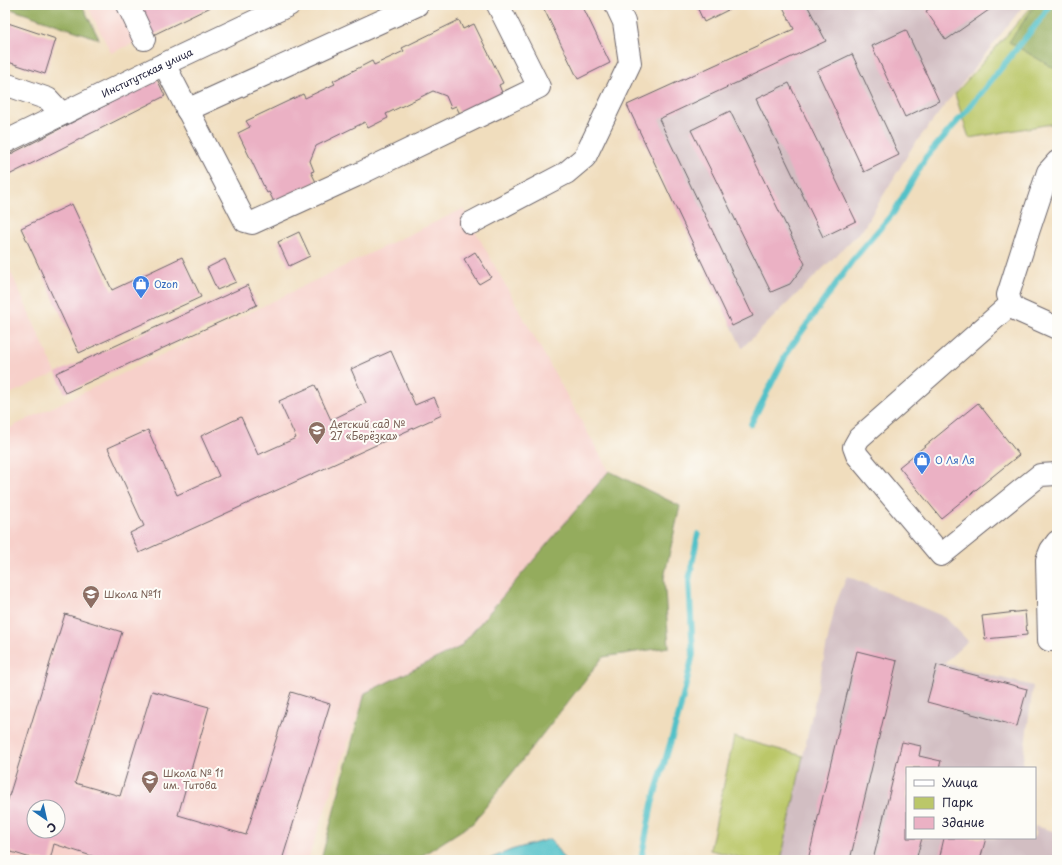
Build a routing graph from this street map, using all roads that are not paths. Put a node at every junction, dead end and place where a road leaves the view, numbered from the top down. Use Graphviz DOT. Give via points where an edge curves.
graph roads {
  1 [pos="128,5"];
  2 [pos="289,5"];
  3 [pos="417,5"];
  4 [pos="498,5"];
  5 [pos="616,5"];
  6 [pos="144,39"];
  7 [pos="164,64"];
  8 [pos="5,84"];
  9 [pos="187,110"];
  10 [pos="62,114"];
  11 [pos="5,142"];
  12 [pos="1057,162"];
  13 [pos="470,222"];
  14 [pos="1010,304"];
  15 [pos="1057,328"];
  16 [pos="1057,474"];
  17 [pos="1057,542"];
  18 [pos="1057,640"];
  1 -- 6 [label="street"];
  2 -- 7 [label="street, Институтская улица"];
  3 -- 9 [label="street"];
  4 -- 9 [label="street" via="539,88 252,223 245,220"];
  5 -- 13 [label="street" via="624,22 630,63 586,157 566,173"];
  7 -- 9 [label="street"];
  7 -- 10 [label="street, Институтская улица"];
  8 -- 10 [label="street" via="48,99"];
  10 -- 11 [label="street, Институтская улица"];
  12 -- 14 [label="street" via="1048,172 1029,228 1008,295"];
  14 -- 15 [label="street" via="1017,310"];
  14 -- 16 [label="street" via="859,438 854,447 857,455 941,555 1040,475"];
  17 -- 18 [label="street" via="1047,560 1049,640"];
}
